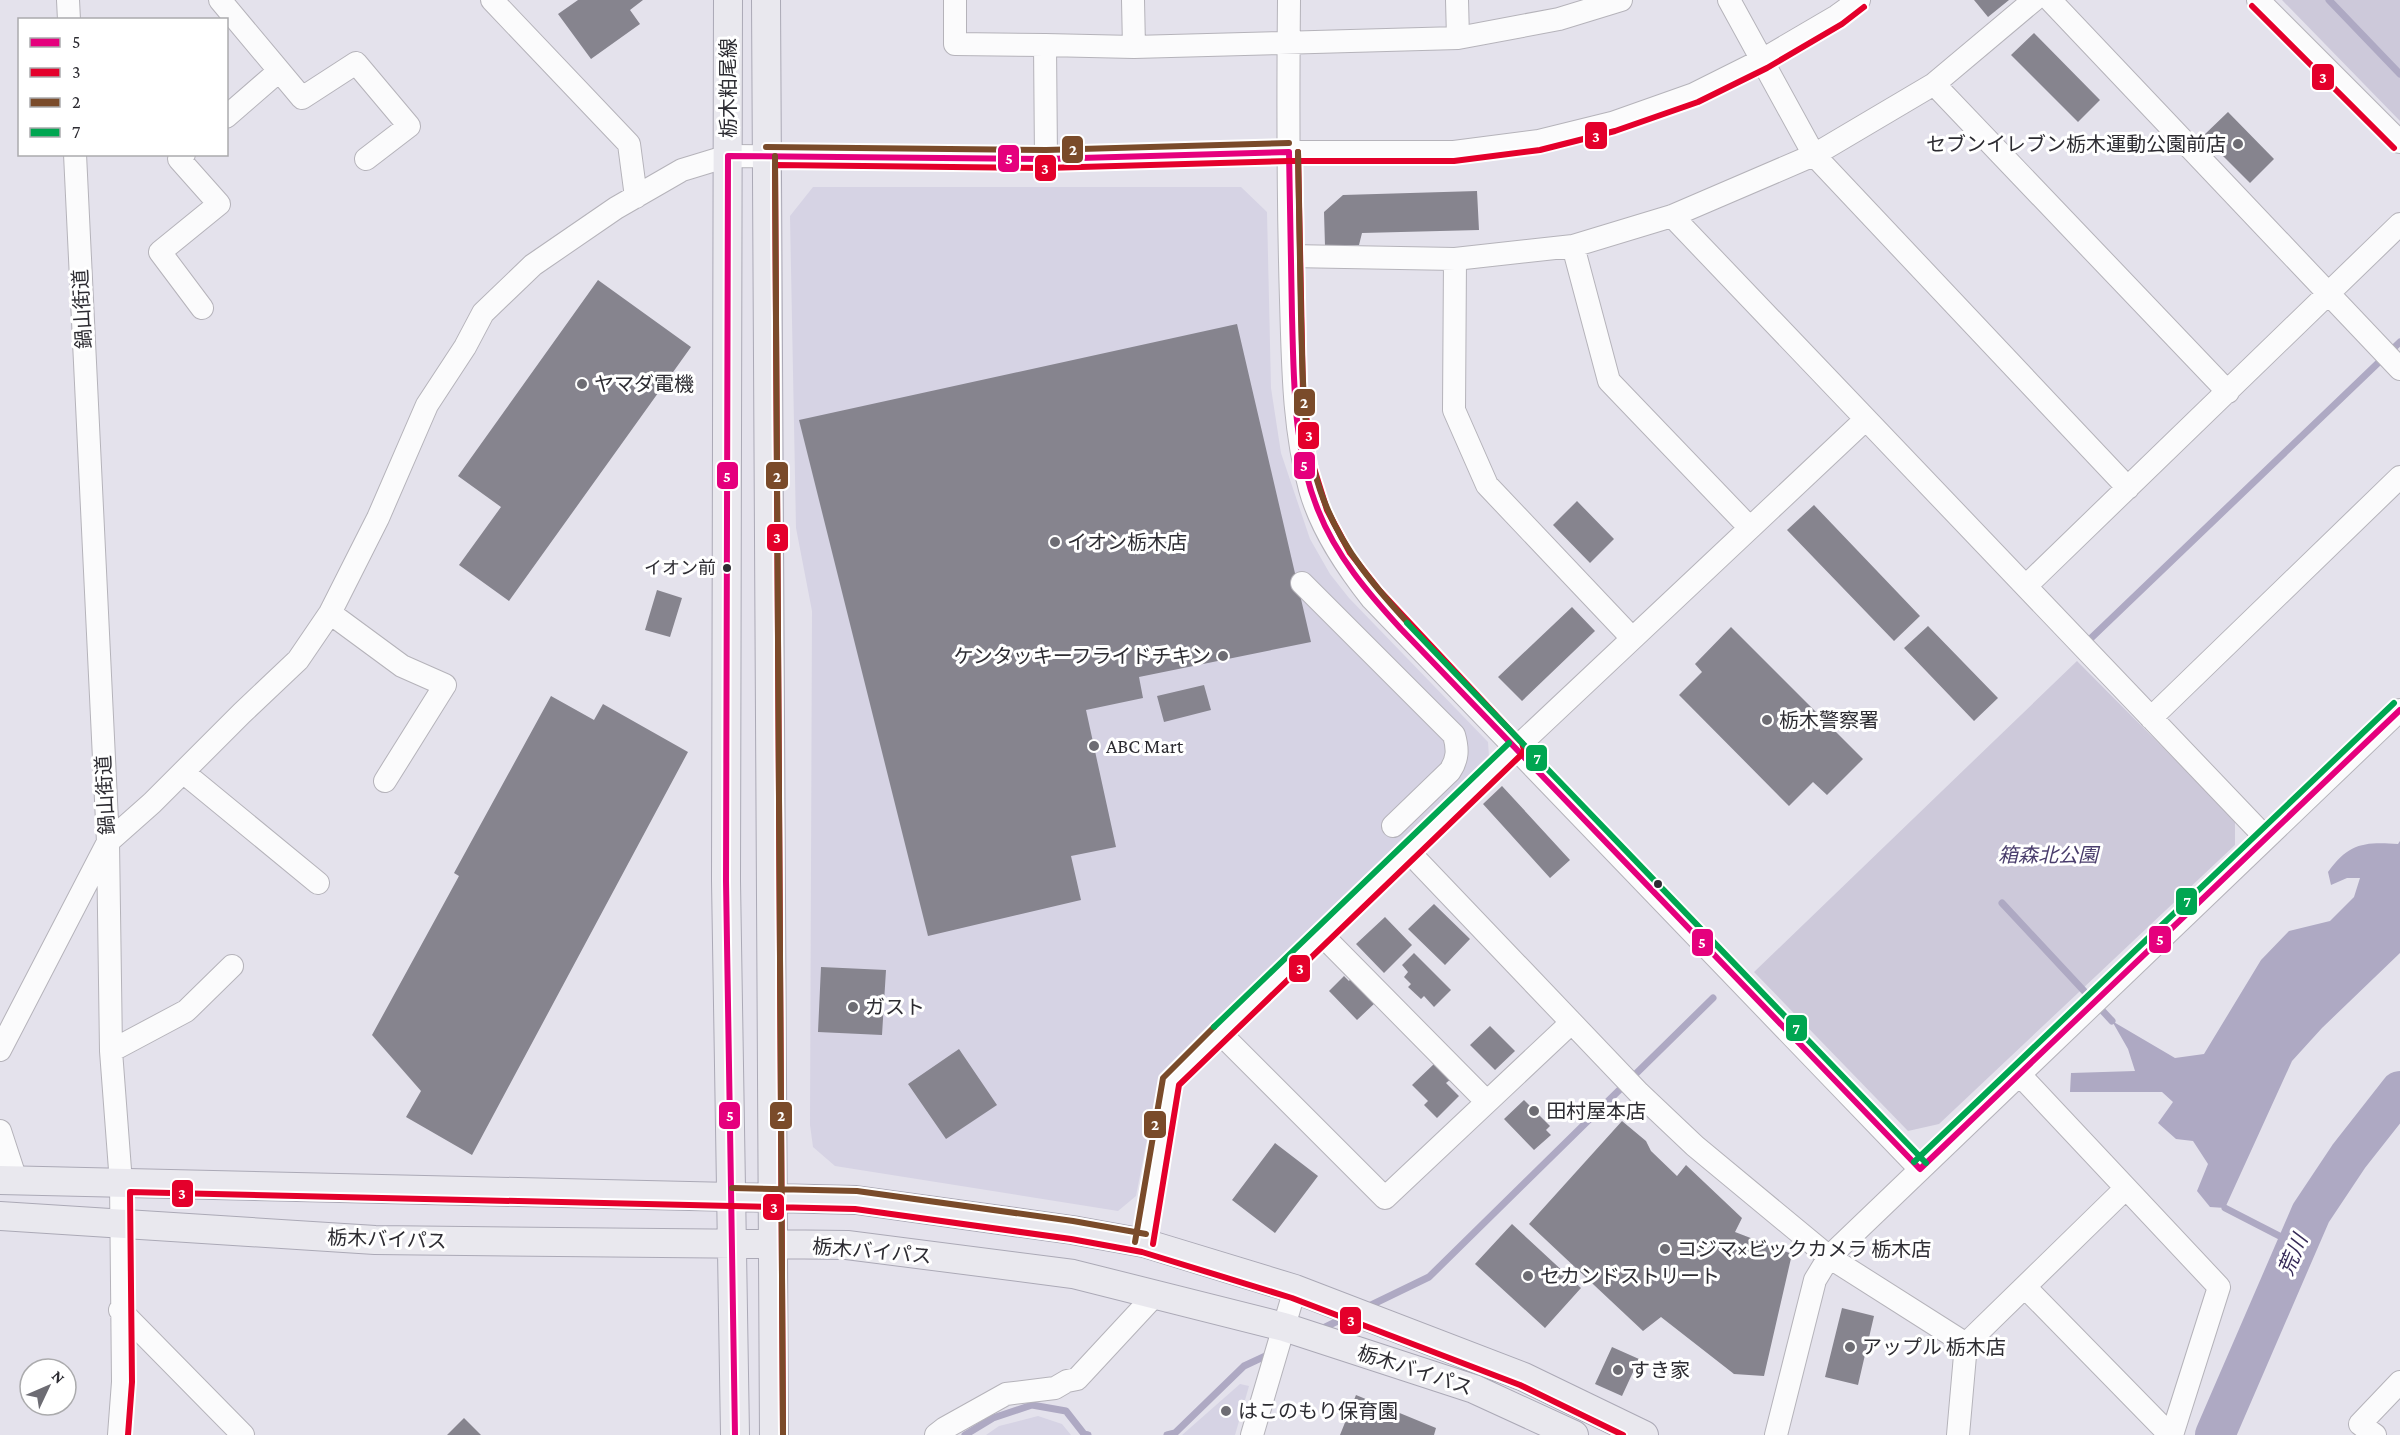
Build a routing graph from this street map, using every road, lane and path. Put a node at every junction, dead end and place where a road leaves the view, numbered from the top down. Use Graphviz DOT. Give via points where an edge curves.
graph roads {
  1 [pos="220,0"];
  2 [pos="492,0"];
  3 [pos="728,0"];
  4 [pos="766,0"];
  5 [pos="955,0"];
  6 [pos="1133,0"];
  7 [pos="1289,0"];
  8 [pos="1457,0"];
  9 [pos="1621,0"];
  10 [pos="1729,0"];
  11 [pos="1859,0"];
  12 [pos="2034,0"];
  13 [pos="2050,0"];
  14 [pos="2258,0"];
  15 [pos="1458,38"];
  16 [pos="1288,44"];
  17 [pos="1045,45"];
  18 [pos="1134,47"];
  19 [pos="1762,60"];
  20 [pos="279,71"];
  21 [pos="1934,84"];
  22 [pos="228,115"];
  23 [pos="2400,142"];
  24 [pos="1289,152"];
  25 [pos="1814,155"];
  26 [pos="75,156"];
  27 [pos="180,156"];
  28 [pos="728,156"];
  29 [pos="766,156"];
  30 [pos="366,159"];
  31 [pos="1046,159"];
  32 [pos="636,197"];
  33 [pos="1672,216"];
  34 [pos="2400,224"];
  35 [pos="1573,246"];
  36 [pos="1290,256"];
  37 [pos="1455,259"];
  38 [pos="2328,293"];
  39 [pos="202,308"];
  40 [pos="2400,369"];
  41 [pos="2228,392"];
  42 [pos="1866,419"];
  43 [pos="2400,477"];
  44 [pos="2128,488"];
  45 [pos="1750,528"];
  46 [pos="1302,583"];
  47 [pos="2026,586"];
  48 [pos="330,613"];
  49 [pos="1632,638"];
  50 [pos="2400,710"];
  51 [pos="2151,718"];
  52 [pos="1515,749"];
  53 [pos="183,772"];
  54 [pos="385,781"];
  55 [pos="1393,826"];
  56 [pos="2266,838"];
  57 [pos="108,842"];
  58 [pos="1409,852"];
  59 [pos="318,883"];
  60 [pos="1322,935"];
  61 [pos="232,966"];
  62 [pos="1571,1023"];
  63 [pos="1220,1033"];
  64 [pos="0,1050"];
  65 [pos="111,1051"];
  66 [pos="2019,1074"];
  67 [pos="1487,1102"];
  68 [pos="0,1131"];
  69 [pos="1920,1168"];
  70 [pos="8,1180"];
  71 [pos="121,1183"];
  72 [pos="2126,1188"];
  73 [pos="732,1197"];
  74 [pos="773,1198"];
  75 [pos="0,1216"];
  76 [pos="120,1224"];
  77 [pos="1144,1243"];
  78 [pos="732,1244"];
  79 [pos="773,1245"];
  80 [pos="1829,1257"];
  81 [pos="2025,1287"];
  82 [pos="1295,1289"];
  83 [pos="1155,1295"];
  84 [pos="120,1310"];
  85 [pos="1284,1327"];
  86 [pos="1966,1344"];
  87 [pos="2400,1382"];
  88 [pos="119,1435"];
  89 [pos="243,1435"];
  90 [pos="735,1435"];
  91 [pos="774,1435"];
  92 [pos="936,1435"];
  93 [pos="1252,1435"];
  94 [pos="1574,1435"];
  95 [pos="1644,1435"];
  96 [pos="1776,1435"];
  97 [pos="1958,1435"];
  98 [pos="2171,1435"];
  99 [pos="2375,1435"];
  1 -- 20 [label="street"];
  2 -- 32 [label="street" via="629,144"];
  3 -- 28 [label="main road, 栃木粕尾線"];
  4 -- 29 [label="main road, 栃木粕尾線"];
  5 -- 17 [label="street" via="955,44"];
  6 -- 18 [label="street"];
  7 -- 16 [label="street"];
  8 -- 15 [label="street"];
  9 -- 15 [label="street" via="1559,19"];
  10 -- 19 [label="street"];
  11 -- 19 [label="street"];
  12 -- 21 [label="street"];
  13 -- 38 [label="street"];
  14 -- 23 [label="street"];
  15 -- 16 [label="street"];
  16 -- 18 [label="street"];
  16 -- 24 [label="street"];
  17 -- 18 [label="street"];
  17 -- 31 [label="street"];
  19 -- 24 [label="street" via="1694,94 1612,123 1539,141 1454,152"];
  19 -- 25 [label="street"];
  20 -- 22 [label="street"];
  20 -- 30 [label="street" via="302,98 356,63 409,126"];
  21 -- 25 [label="street"];
  21 -- 41 [label="street"];
  24 -- 31 [label="street"];
  24 -- 36 [label="street"];
  25 -- 33 [label="street"];
  25 -- 44 [label="street"];
  26 -- 57 [label="street, 鍋山街道"];
  27 -- 39 [label="street" via="219,204 160,252"];
  28 -- 29 [label="street"];
  28 -- 32 [label="street" via="682,170"];
  28 -- 73 [label="main road, 栃木粕尾線" via="726,881"];
  29 -- 31 [label="street"];
  29 -- 74 [label="main road, 栃木粕尾線"];
  32 -- 48 [label="street" via="533,266 483,314 427,405 378,518"];
  33 -- 35 [label="street"];
  33 -- 42 [label="street"];
  34 -- 38 [label="street"];
  35 -- 37 [label="street"];
  35 -- 45 [label="street" via="1609,381"];
  36 -- 37 [label="street"];
  36 -- 52 [label="street" via="1294,395 1299,434 1310,490 1328,532 1372,599"];
  37 -- 49 [label="street" via="1454,410 1487,485"];
  38 -- 40 [label="street"];
  38 -- 41 [label="street"];
  41 -- 44 [label="street"];
  42 -- 45 [label="street"];
  42 -- 47 [label="street"];
  43 -- 51 [label="street"];
  44 -- 47 [label="street"];
  45 -- 49 [label="street"];
  46 -- 55 [label="street" via="1454,735 1456,762 1450,771"];
  47 -- 51 [label="street"];
  48 -- 53 [label="street" via="298,660"];
  48 -- 54 [label="street" via="402,666 445,685"];
  49 -- 52 [label="street"];
  50 -- 56 [label="street"];
  51 -- 56 [label="street"];
  52 -- 58 [label="street"];
  52 -- 69 [label="street"];
  53 -- 57 [label="street"];
  53 -- 59 [label="street"];
  56 -- 66 [label="street"];
  57 -- 64 [label="street"];
  57 -- 65 [label="street, 鍋山街道"];
  58 -- 60 [label="street"];
  58 -- 62 [label="street"];
  60 -- 63 [label="street"];
  60 -- 67 [label="street"];
  61 -- 65 [label="street" via="186,1011"];
  62 -- 67 [label="street"];
  62 -- 80 [label="street" via="1695,1146"];
  63 -- 67 [label="street" via="1385,1198"];
  63 -- 77 [label="street" via="1171,1081"];
  65 -- 71 [label="street, 鍋山街道"];
  66 -- 69 [label="street"];
  66 -- 72 [label="street"];
  68 -- 70 [label="street"];
  69 -- 80 [label="street"];
  70 -- 71 [label="main road, 栃木バイパス"];
  71 -- 73 [label="main road, 栃木バイパス"];
  71 -- 76 [label="street, 鍋山街道"];
  72 -- 81 [label="street"];
  72 -- 98 [label="street" via="2218,1287"];
  73 -- 74 [label="main road, 栃木バイパス"];
  73 -- 78 [label="main road, 栃木粕尾線"];
  74 -- 77 [label="main road, 栃木バイパス" via="856,1200"];
  74 -- 79 [label="main road, 栃木粕尾線"];
  75 -- 76 [label="main road, 栃木バイパス"];
  76 -- 78 [label="main road, 栃木バイパス" via="375,1240"];
  76 -- 84 [label="street, 鍋山街道"];
  77 -- 82 [label="main road, 栃木バイパス"];
  78 -- 79 [label="main road, 栃木バイパス"];
  78 -- 90 [label="main road, 栃木粕尾線"];
  79 -- 83 [label="main road, 栃木バイパス" via="846,1245 1074,1274"];
  79 -- 91 [label="main road, 栃木粕尾線"];
  80 -- 86 [label="street"];
  80 -- 96 [label="street" via="1815,1280"];
  81 -- 86 [label="street"];
  81 -- 98 [label="street"];
  82 -- 85 [label="street"];
  82 -- 95 [label="main road, 栃木バイパス" via="1524,1377"];
  83 -- 85 [label="main road, 栃木バイパス"];
  83 -- 92 [label="street" via="1077,1379 1055,1388 1006,1394"];
  84 -- 88 [label="street, 鍋山街道" via="123,1382"];
  84 -- 89 [label="street"];
  85 -- 93 [label="street"];
  85 -- 94 [label="main road, 栃木バイパス" via="1474,1389"];
  86 -- 97 [label="street"];
  87 -- 99 [label="street" via="2360,1424"];
}
